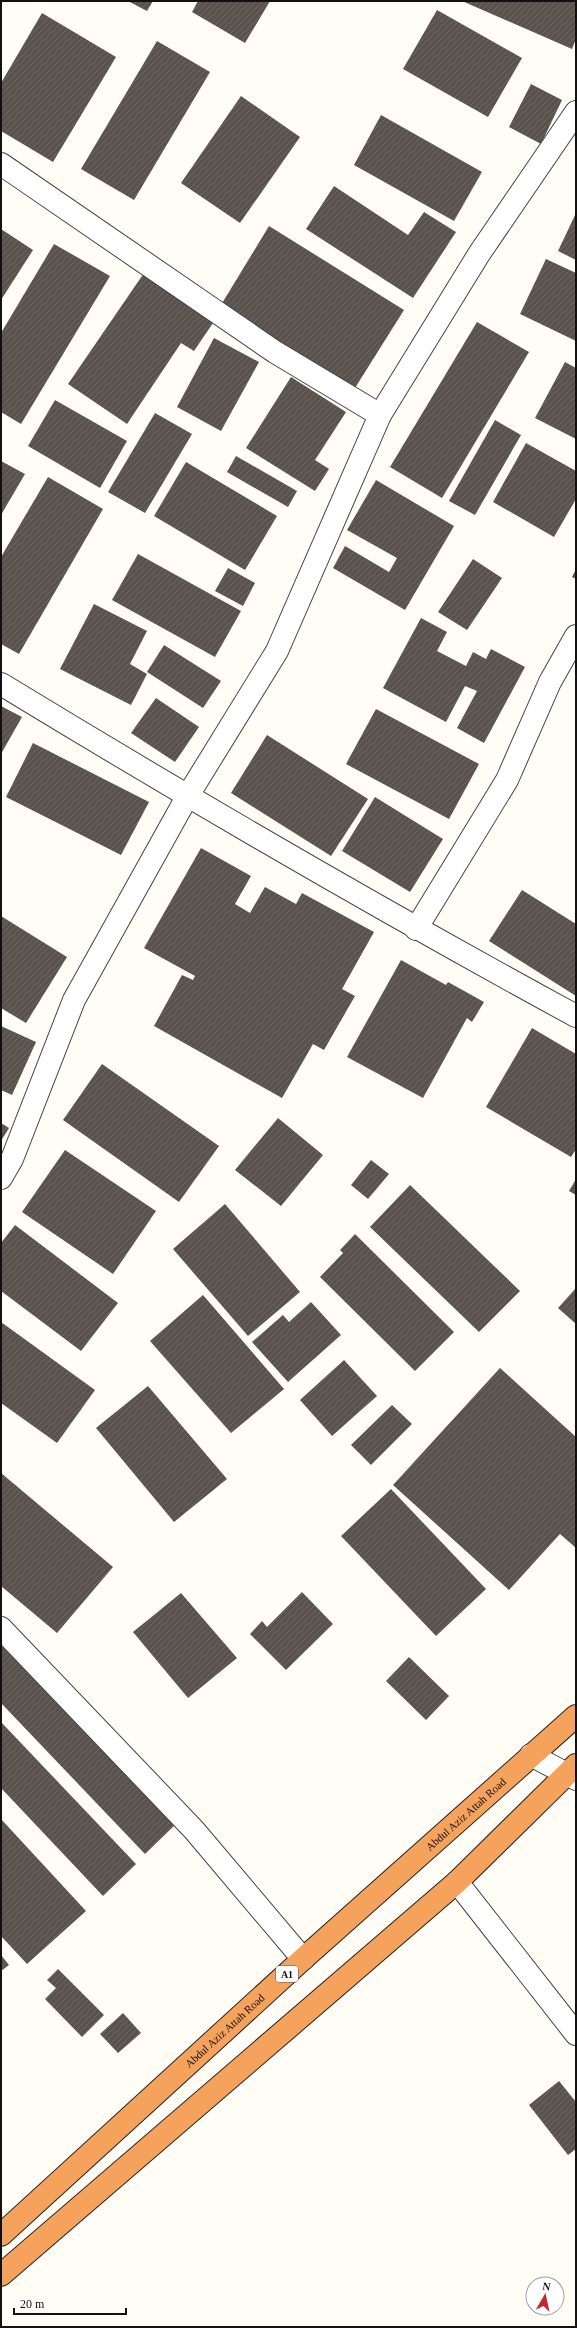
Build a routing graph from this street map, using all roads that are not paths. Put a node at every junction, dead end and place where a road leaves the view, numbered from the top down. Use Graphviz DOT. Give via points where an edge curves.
graph roads {
  1 [pos="576,112"];
  2 [pos="1,164"];
  3 [pos="380,415"];
  4 [pos="576,636"];
  5 [pos="1,684"];
  6 [pos="187,797"];
  7 [pos="416,929"];
  8 [pos="576,1016"];
  9 [pos="1,1178"];
  10 [pos="1,1628"];
  11 [pos="576,1716"];
  12 [pos="531,1755"];
  13 [pos="572,1773"];
  14 [pos="457,1882"];
  15 [pos="303,1959"];
  16 [pos="576,2034"];
  17 [pos="1,2235"];
  18 [pos="1,2275"];
  1 -- 3 [label="street" via="479,254"];
  2 -- 3 [label="street" via="275,352"];
  3 -- 6 [label="street" via="277,651"];
  4 -- 7 [label="street" via="550,682 507,780"];
  5 -- 6 [label="street"];
  6 -- 7 [label="street"];
  6 -- 9 [label="street" via="74,1000 12,1159"];
  7 -- 8 [label="street"];
  10 -- 15 [label="street" via="194,1830"];
  11 -- 12 [label="highway, Abdul Aziz Attah Road / A1"];
  12 -- 13 [label="street"];
  12 -- 15 [label="highway, Abdul Aziz Attah Road / A1"];
  13 -- 14 [label="highway"];
  14 -- 16 [label="street"];
  14 -- 18 [label="highway"];
  15 -- 17 [label="highway, Abdul Aziz Attah Road / A1"];
}
